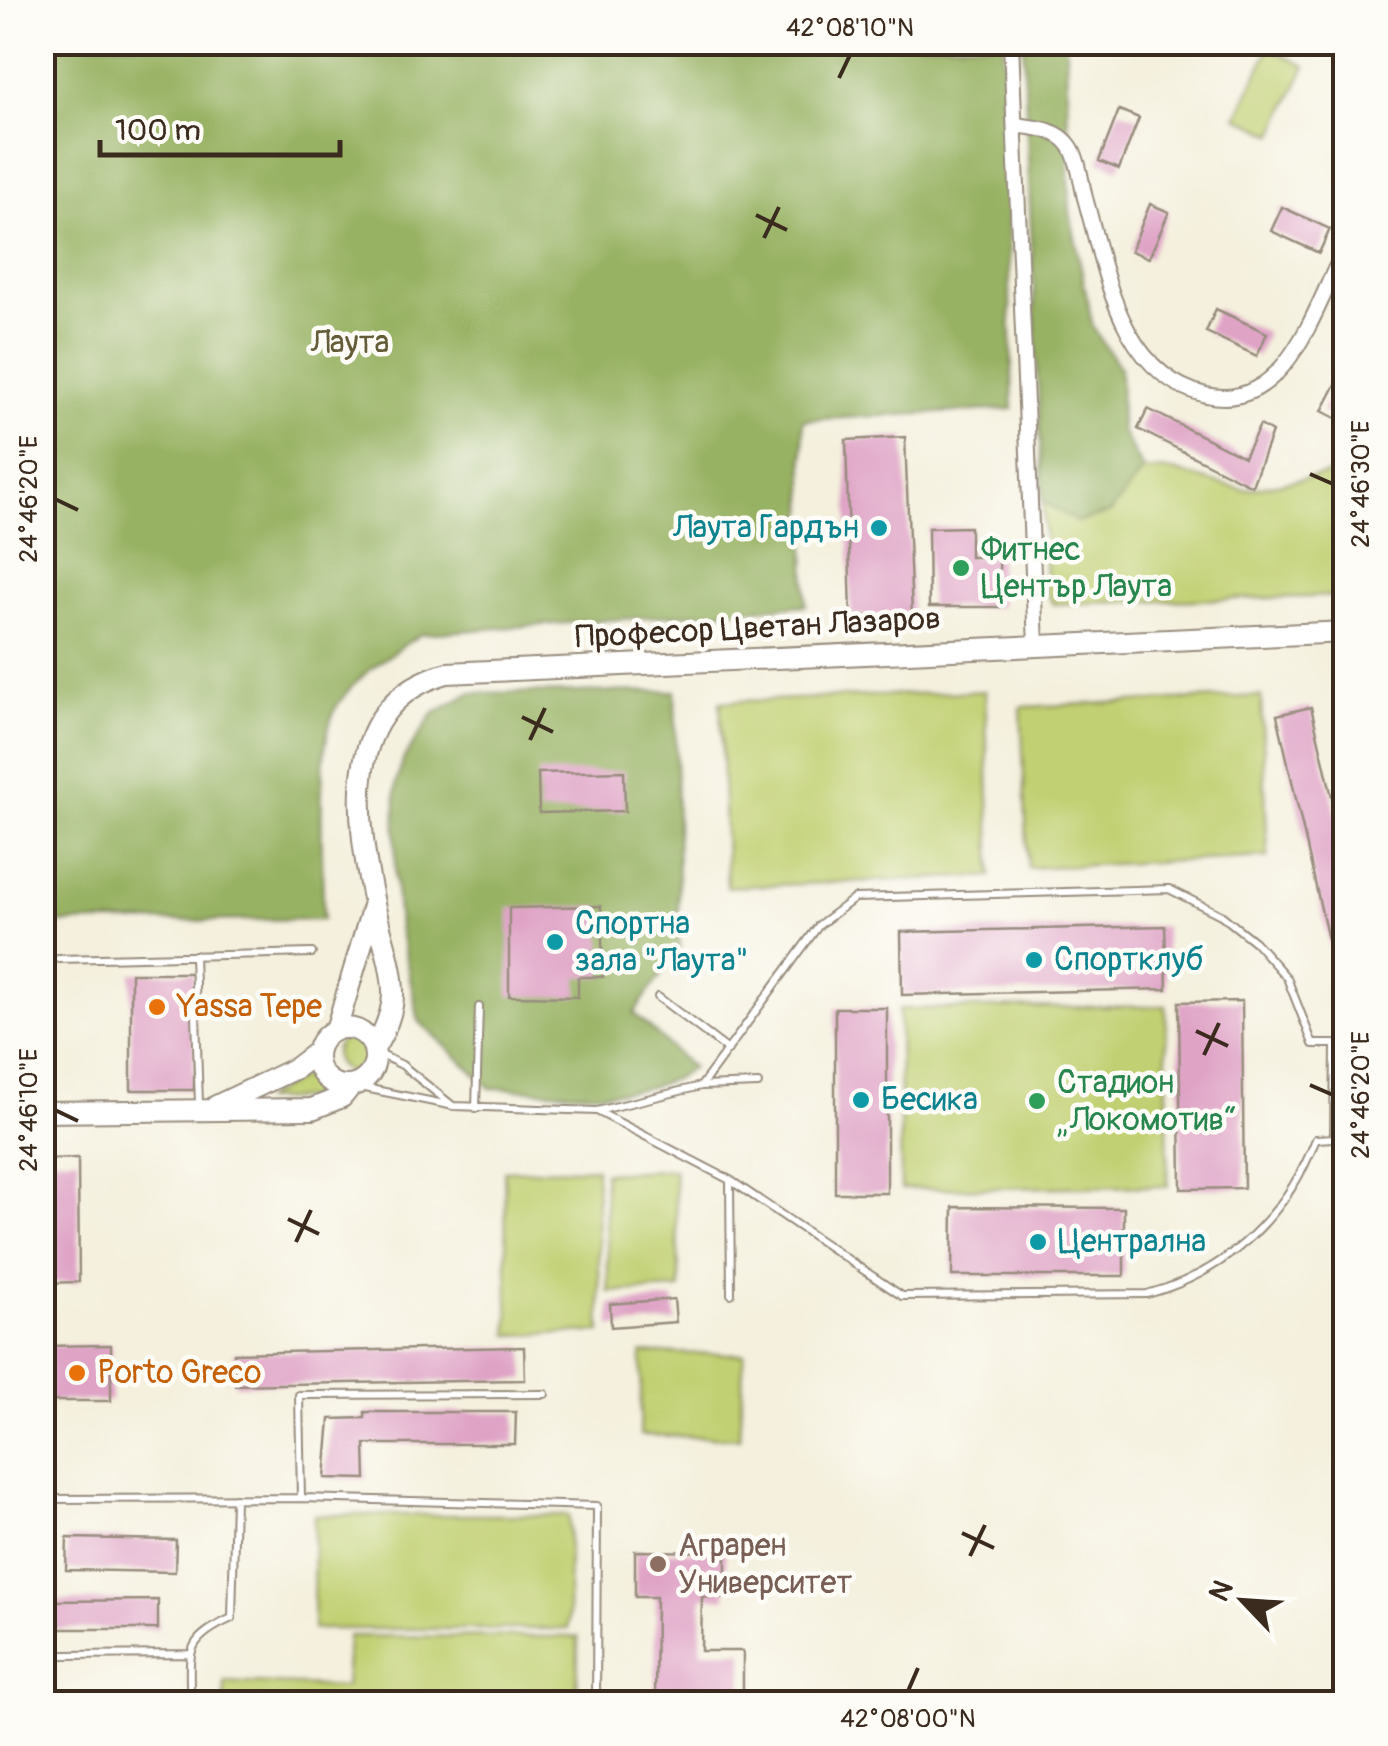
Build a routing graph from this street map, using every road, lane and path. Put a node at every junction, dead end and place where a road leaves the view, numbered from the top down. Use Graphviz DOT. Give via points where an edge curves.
graph roads {
  1 [pos="1011,42"];
  2 [pos="1014,125"];
  3 [pos="1344,254"];
  4 [pos="1346,632"];
  5 [pos="1036,646"];
  6 [pos="374,904"];
  7 [pos="312,953"];
  8 [pos="194,956"];
  9 [pos="58,959"];
  10 [pos="658,997"];
  11 [pos="479,1007"];
  12 [pos="336,1030"];
  13 [pos="374,1050"];
  14 [pos="728,1050"];
  15 [pos="317,1052"];
  16 [pos="758,1084"];
  17 [pos="352,1086"];
  18 [pos="701,1086"];
  19 [pos="454,1106"];
  20 [pos="476,1108"];
  21 [pos="204,1110"];
  22 [pos="598,1111"];
  23 [pos="42,1112"];
  24 [pos="730,1180"];
  25 [pos="731,1294"];
  26 [pos="545,1394"];
  27 [pos="235,1498"];
  28 [pos="302,1498"];
  29 [pos="42,1499"];
  30 [pos="191,1654"];
  31 [pos="61,1655"];
  32 [pos="190,1704"];
  33 [pos="596,1704"];
  1 -- 2 [label="street"];
  2 -- 3 [label="street" via="1050,131 1071,148 1115,306 1154,370 1183,387 1228,397 1268,384 1286,366"];
  2 -- 5 [label="street"];
  4 -- 5 [label="street, Професор Цветан Лазаров"];
  5 -- 6 [label="street, Професор Цветан Лазаров" via="447,673 422,680 380,716 367,740 363,810"];
  6 -- 12 [label="street, Професор Цветан Лазаров"];
  6 -- 13 [label="street, Професор Цветан Лазаров" via="393,992"];
  7 -- 8 [label="lane"];
  8 -- 9 [label="lane"];
  8 -- 21 [label="lane"];
  10 -- 14 [label="lane"];
  11 -- 20 [label="lane"];
  12 -- 13 [label="street" via="359,1031"];
  12 -- 15 [label="street"];
  13 -- 17 [label="street" via="369,1076"];
  13 -- 19 [label="lane"];
  14 -- 18 [label="lane"];
  14 -- 24 [label="lane" via="819,925 856,898 1168,889 1221,915 1255,942 1286,978 1314,1044 1335,1044 1334,1138 1316,1139 1304,1170 1258,1233 1175,1287 1147,1294 902,1296"];
  15 -- 17 [label="street" via="325,1078"];
  15 -- 21 [label="street"];
  16 -- 18 [label="lane"];
  17 -- 19 [label="lane"];
  17 -- 21 [label="street" via="312,1110"];
  18 -- 22 [label="lane"];
  19 -- 20 [label="lane"];
  20 -- 22 [label="lane"];
  21 -- 23 [label="street"];
  22 -- 24 [label="lane"];
  24 -- 25 [label="lane"];
  26 -- 28 [label="lane" via="299,1395"];
  27 -- 28 [label="lane"];
  27 -- 29 [label="lane"];
  27 -- 30 [label="lane" via="232,1618 203,1631"];
  28 -- 33 [label="lane" via="597,1506"];
  30 -- 31 [label="lane"];
  30 -- 32 [label="lane"];
}
